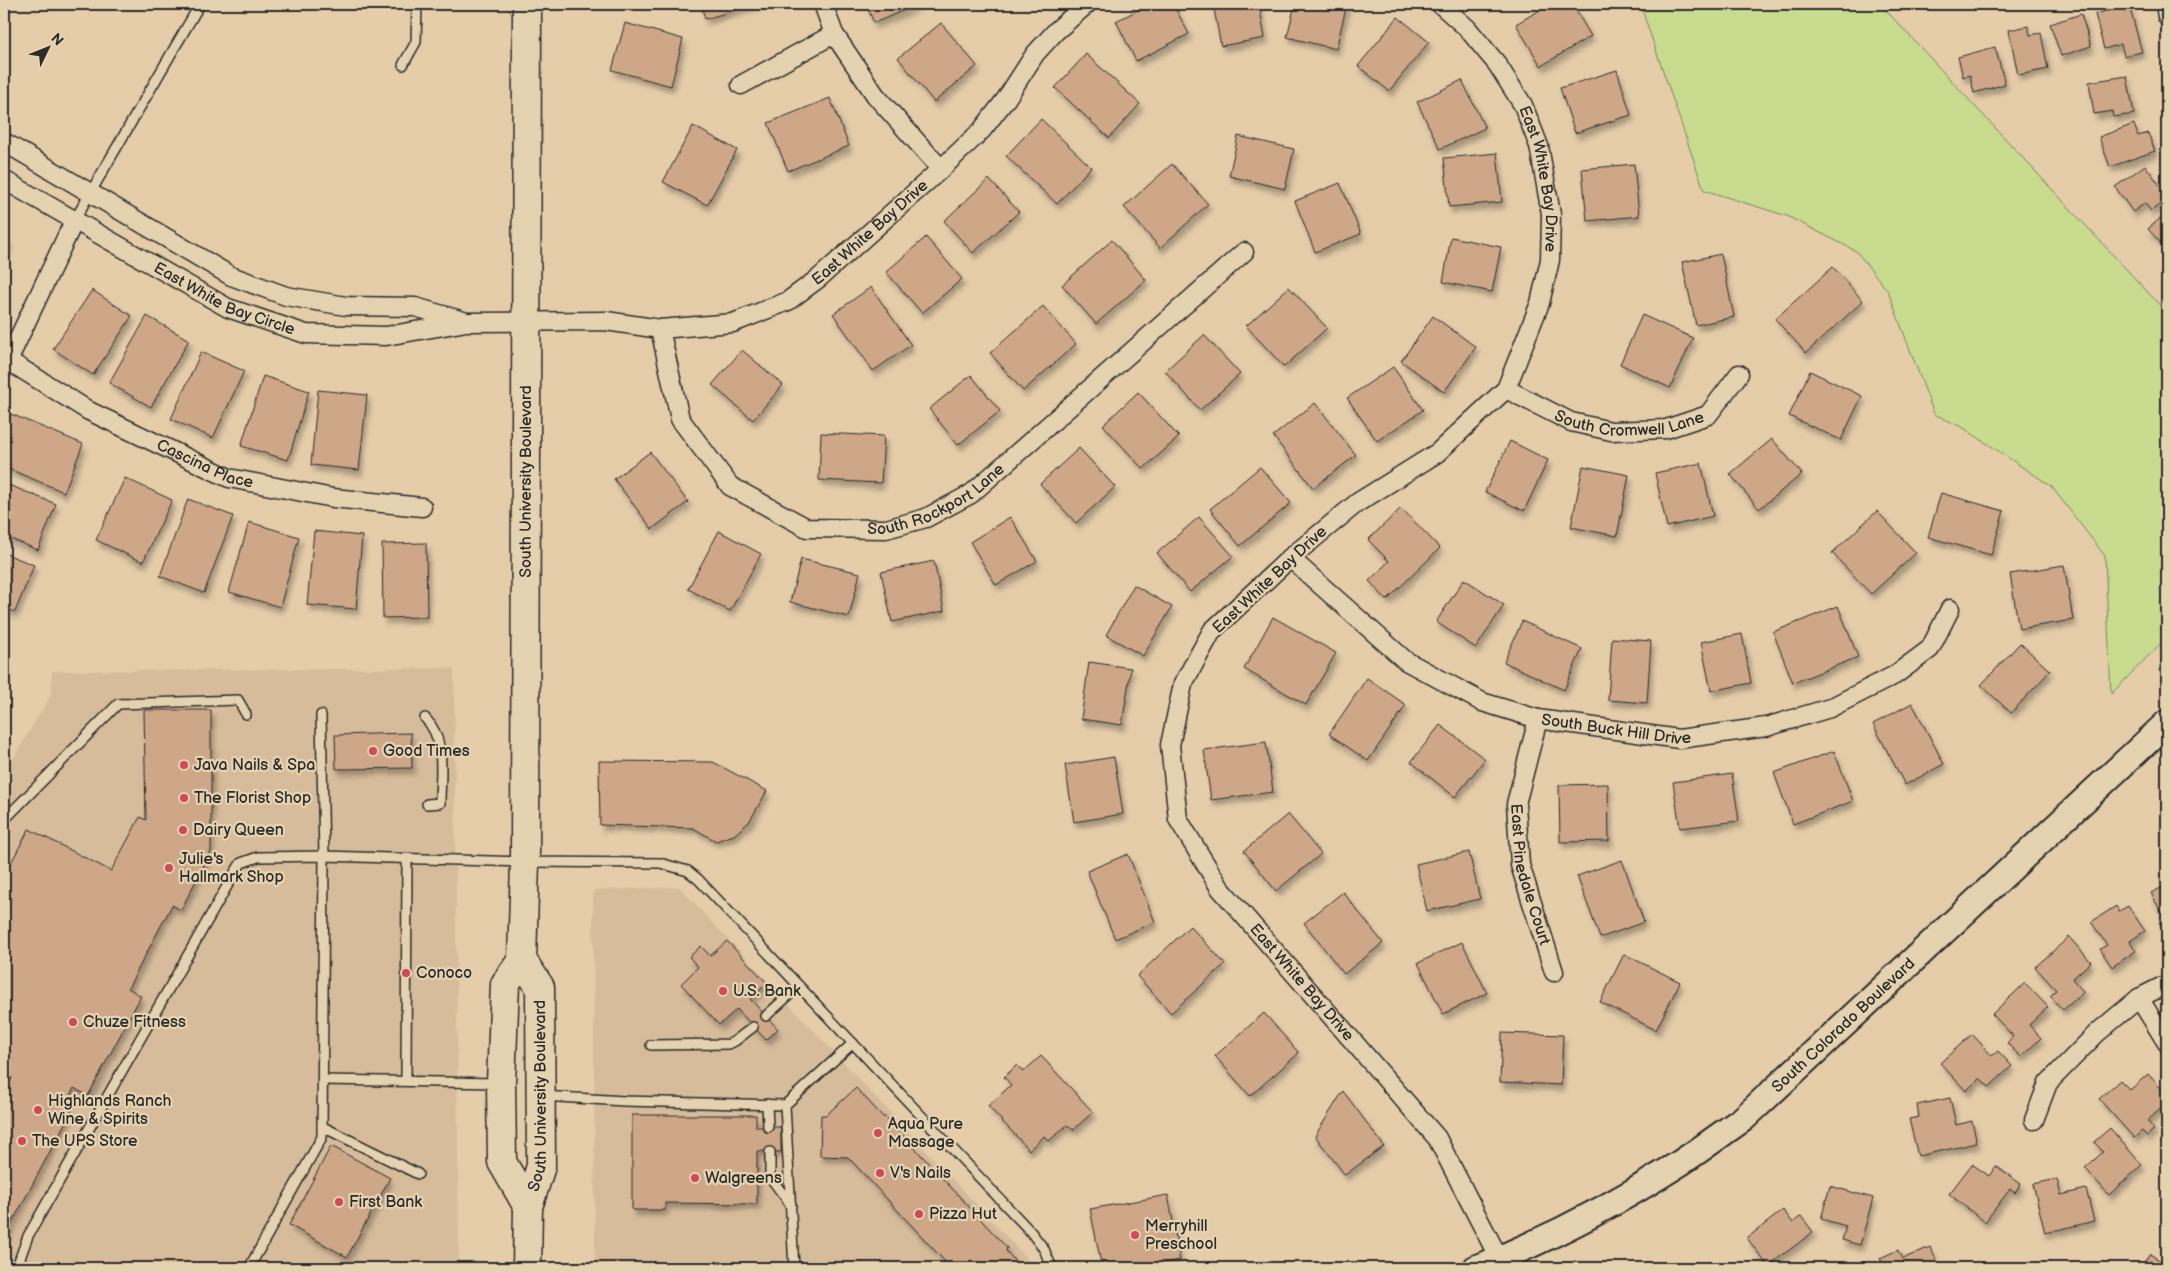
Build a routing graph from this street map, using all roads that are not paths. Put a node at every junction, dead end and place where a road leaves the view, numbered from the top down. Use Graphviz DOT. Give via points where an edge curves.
graph roads {
  1 [pos="200,4"];
  2 [pos="417,4"];
  3 [pos="527,4"];
  4 [pos="823,4"];
  5 [pos="1087,4"];
  6 [pos="1440,4"];
  7 [pos="2165,4"];
  8 [pos="2167,17"];
  9 [pos="834,34"];
  10 [pos="403,65"];
  11 [pos="740,85"];
  12 [pos="4,142"];
  13 [pos="941,169"];
  14 [pos="4,180"];
  15 [pos="89,193"];
  16 [pos="74,221"];
  17 [pos="1244,252"];
  18 [pos="526,321"];
  19 [pos="467,322"];
  20 [pos="660,329"];
  21 [pos="5,362"];
  22 [pos="1739,374"];
  23 [pos="1506,389"];
  24 [pos="422,507"];
  25 [pos="1290,558"];
  26 [pos="1950,609"];
  27 [pos="246,714"];
  28 [pos="321,715"];
  29 [pos="425,718"];
  30 [pos="1538,719"];
  31 [pos="2167,723"];
  32 [pos="427,804"];
  33 [pos="4,824"];
  34 [pos="324,856"];
  35 [pos="407,858"];
  36 [pos="525,862"];
  37 [pos="522,960"];
  38 [pos="1554,972"];
  39 [pos="2167,984"];
  40 [pos="799,986"];
  41 [pos="2139,998"];
  42 [pos="766,1016"];
  43 [pos="753,1027"];
  44 [pos="853,1043"];
  45 [pos="2167,1043"];
  46 [pos="651,1045"];
  47 [pos="323,1080"];
  48 [pos="406,1080"];
  49 [pos="501,1083"];
  50 [pos="540,1096"];
  51 [pos="768,1104"];
  52 [pos="785,1105"];
  53 [pos="2034,1120"];
  54 [pos="323,1127"];
  55 [pos="768,1127"];
  56 [pos="770,1152"];
  57 [pos="418,1174"];
  58 [pos="791,1206"];
  59 [pos="528,1207"];
  60 [pos="1502,1264"];
  61 [pos="19,1268"];
  62 [pos="249,1268"];
  63 [pos="527,1268"];
  64 [pos="794,1268"];
  65 [pos="1052,1268"];
  66 [pos="1476,1268"];
  1 -- 15 [label="lane"];
  2 -- 10 [label="lane" via="416,42"];
  3 -- 18 [label="main road, South University Boulevard"];
  4 -- 9 [label="street"];
  5 -- 13 [label="street, East White Bay Drive" via="1056,30 1035,54 982,130"];
  6 -- 23 [label="street, East White Bay Drive" via="1467,28 1497,64 1523,105 1539,146 1551,214 1550,260 1540,303"];
  7 -- 8 [label="street"];
  9 -- 11 [label="street"];
  9 -- 13 [label="street" via="876,96"];
  12 -- 15 [label="street"];
  13 -- 20 [label="street, East White Bay Drive" via="819,278 788,301 733,323"];
  14 -- 16 [label="street, East White Bay Circle"];
  15 -- 16 [label="lane"];
  15 -- 19 [label="street" via="231,276 286,296 346,306 415,308"];
  16 -- 19 [label="street, East White Bay Circle" via="228,308 306,334 386,336"];
  16 -- 21 [label="street"];
  17 -- 20 [label="street, South Rockport Lane" via="971,494 926,518 886,529 807,528 730,486 680,419"];
  18 -- 19 [label="street, East White Bay Drive"];
  18 -- 20 [label="street, East White Bay Drive" via="606,321"];
  18 -- 36 [label="main road, South University Boulevard"];
  21 -- 24 [label="street, Cascina Place" via="89,411 229,478 333,498"];
  22 -- 23 [label="street, South Cromwell Lane" via="1708,415 1666,429 1611,431 1571,422"];
  23 -- 25 [label="street, East White Bay Drive" via="1437,453 1356,503"];
  25 -- 30 [label="street, South Buck Hill Drive" via="1406,661 1482,702"];
  25 -- 60 [label="street, East White Bay Drive" via="1212,631 1183,684 1170,744 1178,819 1220,888 1437,1138"];
  26 -- 30 [label="street, South Buck Hill Drive" via="1930,649 1896,675 1830,708 1766,727 1679,739"];
  27 -- 33 [label="lane" via="238,700 118,704"];
  28 -- 34 [label="lane"];
  29 -- 32 [label="lane" via="434,727 440,748 440,804"];
  30 -- 38 [label="street, East Pinedale Court" via="1516,804 1520,865"];
  31 -- 60 [label="main road, South Colorado Boulevard" via="1743,1119 1678,1165"];
  34 -- 35 [label="lane"];
  34 -- 47 [label="lane"];
  34 -- 61 [label="lane" via="258,856 241,863 28,1236"];
  35 -- 36 [label="lane"];
  35 -- 48 [label="lane"];
  36 -- 37 [label="main road, South University Boulevard"];
  36 -- 40 [label="lane" via="660,862 688,871"];
  37 -- 49 [label="main road, South University Boulevard" via="505,984"];
  37 -- 50 [label="main road, South University Boulevard" via="540,988"];
  39 -- 41 [label="street"];
  40 -- 42 [label="lane"];
  40 -- 44 [label="lane"];
  41 -- 45 [label="street"];
  41 -- 53 [label="street" via="2096,1033 2048,1083"];
  43 -- 46 [label="lane" via="729,1044"];
  44 -- 52 [label="lane"];
  44 -- 65 [label="lane" via="1030,1231 1044,1249"];
  47 -- 48 [label="lane"];
  47 -- 54 [label="lane"];
  48 -- 49 [label="lane"];
  49 -- 59 [label="main road, South University Boulevard" via="502,1162"];
  50 -- 51 [label="lane"];
  50 -- 59 [label="main road, South University Boulevard" via="541,1166"];
  51 -- 52 [label="lane"];
  51 -- 55 [label="lane"];
  52 -- 58 [label="lane"];
  54 -- 57 [label="lane"];
  54 -- 62 [label="lane" via="322,1137"];
  56 -- 58 [label="lane" via="770,1178"];
  58 -- 64 [label="lane"];
  59 -- 63 [label="main road, South University Boulevard"];
  60 -- 66 [label="main road, South Colorado Boulevard"];
}
